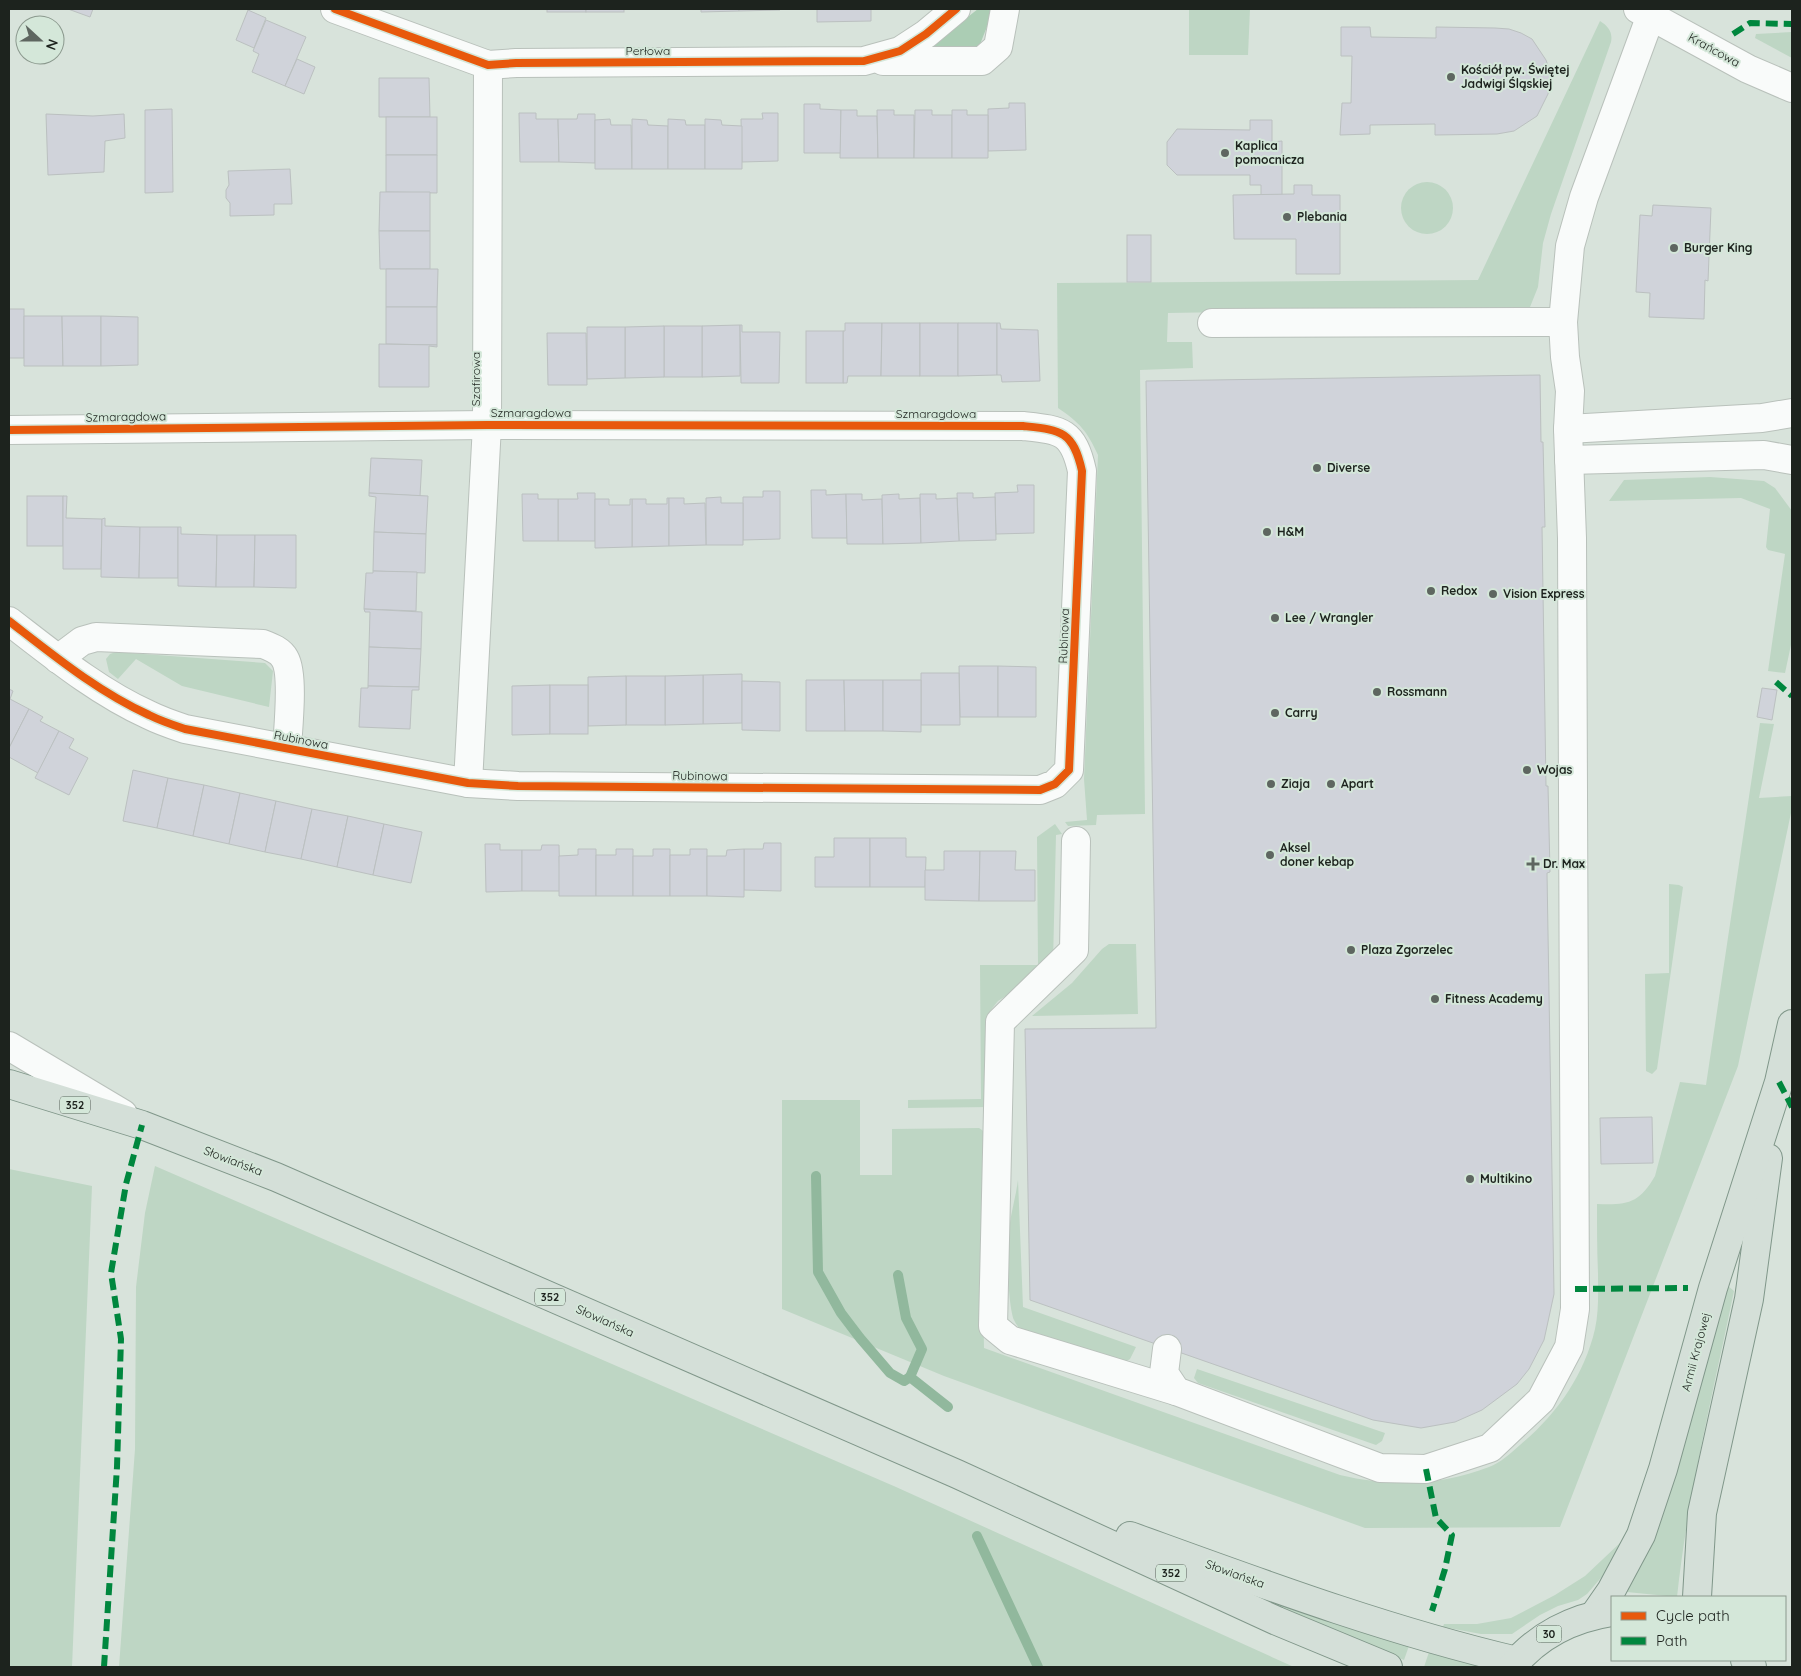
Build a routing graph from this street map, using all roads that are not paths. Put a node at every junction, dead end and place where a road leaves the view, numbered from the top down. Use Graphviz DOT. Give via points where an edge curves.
graph roads {
  1 [pos="335,9"];
  2 [pos="956,9"];
  3 [pos="1005,9"];
  4 [pos="1644,12"];
  5 [pos="864,61"];
  6 [pos="488,65"];
  7 [pos="1792,88"];
  8 [pos="1563,322"];
  9 [pos="1212,323"];
  10 [pos="1792,413"];
  11 [pos="487,425"];
  12 [pos="1568,429"];
  13 [pos="9,430"];
  14 [pos="1054,430"];
  15 [pos="1569,460"];
  16 [pos="1792,460"];
  17 [pos="9,621"];
  18 [pos="58,659"];
  19 [pos="287,748"];
  20 [pos="468,783"];
  21 [pos="1076,840"];
  22 [pos="1792,1024"];
  23 [pos="9,1046"];
  24 [pos="1779,1082"];
  25 [pos="9,1084"];
  26 [pos="142,1125"];
  27 [pos="1168,1349"];
  28 [pos="1176,1391"];
  29 [pos="957,1474"];
  30 [pos="1697,1596"];
  31 [pos="1604,1613"];
  32 [pos="1514,1664"];
  33 [pos="1388,1667"];
  1 -- 6 [label="street, Perłowa"];
  2 -- 5 [label="street, Perłowa" via="900,51"];
  3 -- 5 [label="street, Perłowa" via="998,48 982,61"];
  4 -- 7 [label="street, Krańcowa" via="1748,69"];
  4 -- 8 [label="street" via="1570,246"];
  5 -- 6 [label="street, Perłowa"];
  6 -- 11 [label="street, Szafirowa"];
  8 -- 9 [label="street"];
  8 -- 12 [label="street" via="1570,391"];
  10 -- 12 [label="street" via="1762,418"];
  11 -- 13 [label="street, Szmaragdowa"];
  11 -- 14 [label="street, Szmaragdowa" via="1023,426"];
  11 -- 20 [label="street, Szafirowa"];
  12 -- 15 [label="street"];
  14 -- 20 [label="street, Rubinowa" via="1067,436 1082,470 1069,770 1054,784 1030,790"];
  15 -- 16 [label="street" via="1764,454"];
  15 -- 28 [label="street" via="1575,1309 1569,1347 1541,1400 1490,1448 1426,1469 1380,1468"];
  17 -- 18 [label="street, Rubinowa"];
  18 -- 19 [label="street, Rubinowa" via="114,696 185,729"];
  18 -- 19 [label="street" via="82,641 96,637 263,644 285,658 290,672"];
  19 -- 20 [label="street, Rubinowa"];
  21 -- 28 [label="street" via="1074,950 1000,1022 993,1326 1010,1340"];
  22 -- 24 [label="main road, Armii Krajowej"];
  23 -- 26 [label="street"];
  24 -- 30 [label="main road, Armii Krajowej" via="1749,1299 1702,1513"];
  24 -- 31 [label="main road, Armii Krajowej" via="1713,1288 1664,1468 1641,1535 1611,1592"];
  25 -- 26 [label="main road, 352"];
  26 -- 29 [label="main road, Słowiańska / 352" via="276,1177"];
  27 -- 28 [label="street" via="1164,1373"];
  29 -- 32 [label="main road, Słowiańska / 352" via="1312,1601"];
  29 -- 33 [label="main road, Słowiańska / 352" via="1277,1621"];
  31 -- 32 [label="main road, 30" via="1552,1632"];
}
